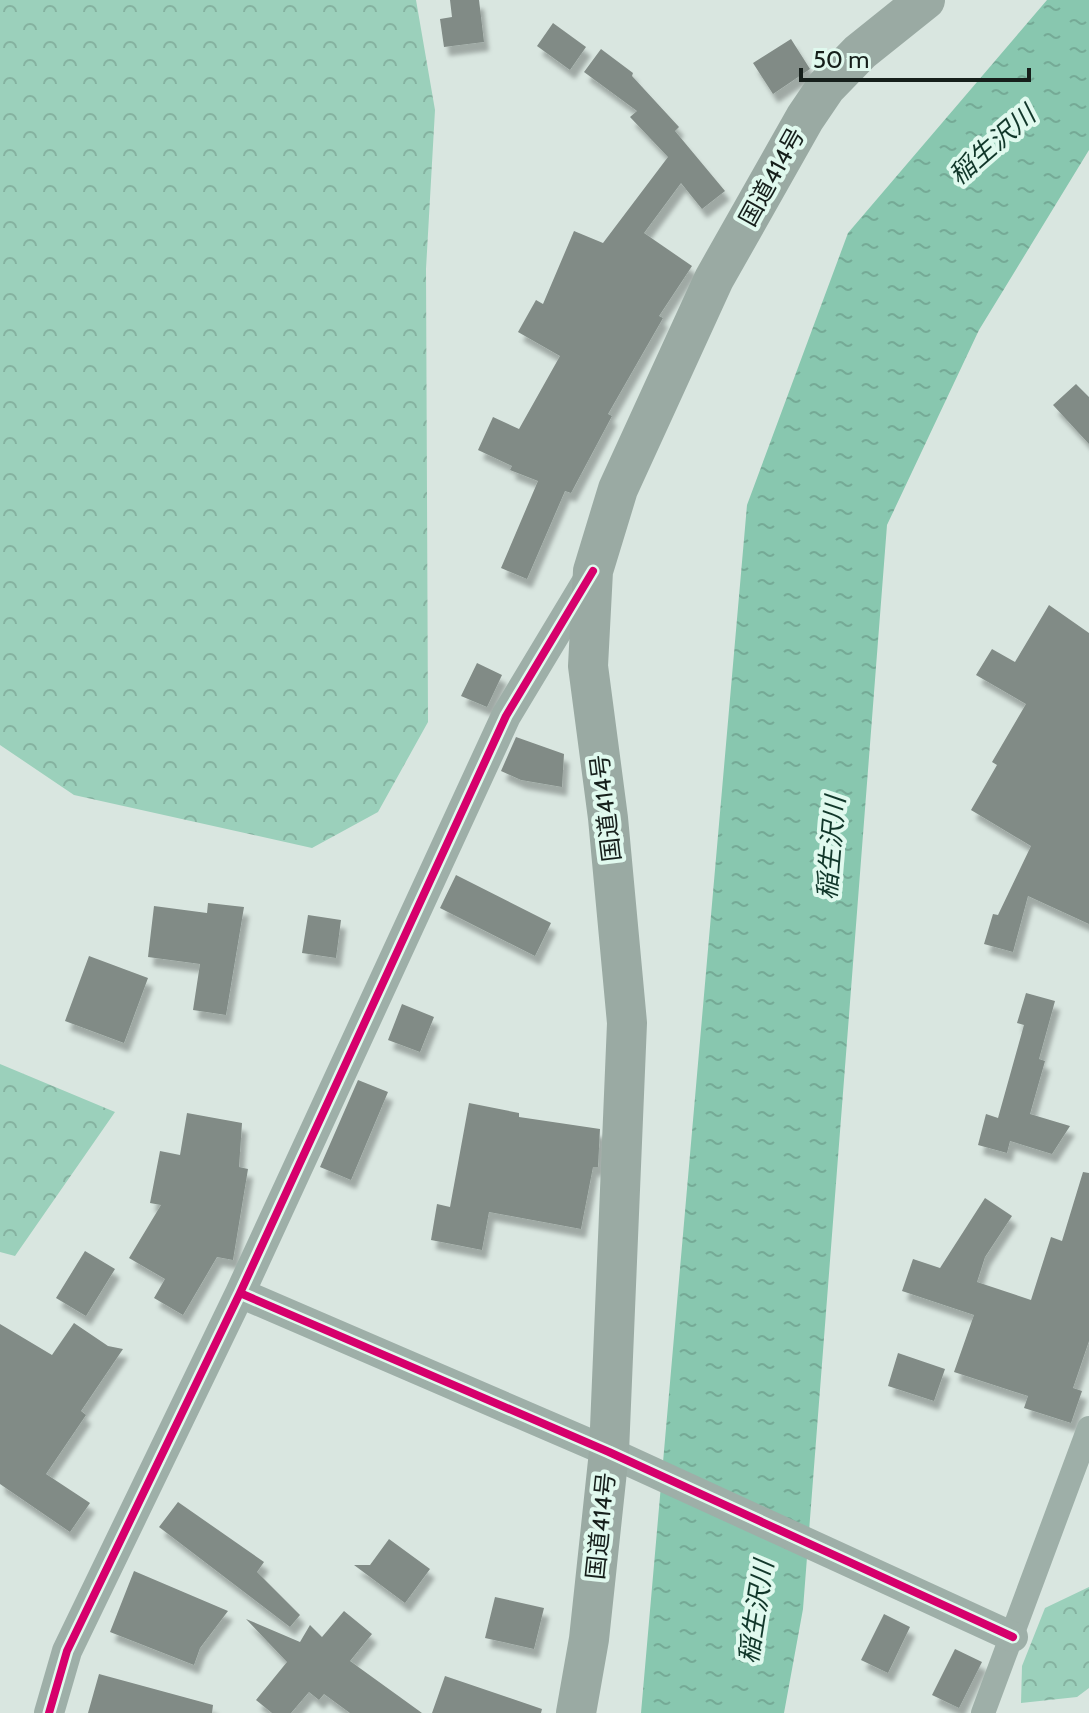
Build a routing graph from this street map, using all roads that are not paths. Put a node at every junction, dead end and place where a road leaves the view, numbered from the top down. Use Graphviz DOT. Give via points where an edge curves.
graph roads {
  1 [pos="925,0"];
  2 [pos="593,571"];
  3 [pos="240,1293"];
  4 [pos="1089,1428"];
  5 [pos="609,1452"];
  6 [pos="1013,1637"];
  7 [pos="49,1713"];
  8 [pos="576,1713"];
  9 [pos="983,1713"];
  1 -- 2 [label="highway, 国道414号" via="860,52 805,118 714,279 618,489"];
  2 -- 3 [label="street" via="506,716"];
  2 -- 5 [label="highway, 国道414号" via="588,666 627,1023"];
  3 -- 5 [label="street"];
  3 -- 7 [label="street" via="67,1651"];
  4 -- 6 [label="street"];
  5 -- 6 [label="street"];
  5 -- 8 [label="highway, 国道414号"];
  6 -- 9 [label="street"];
}
